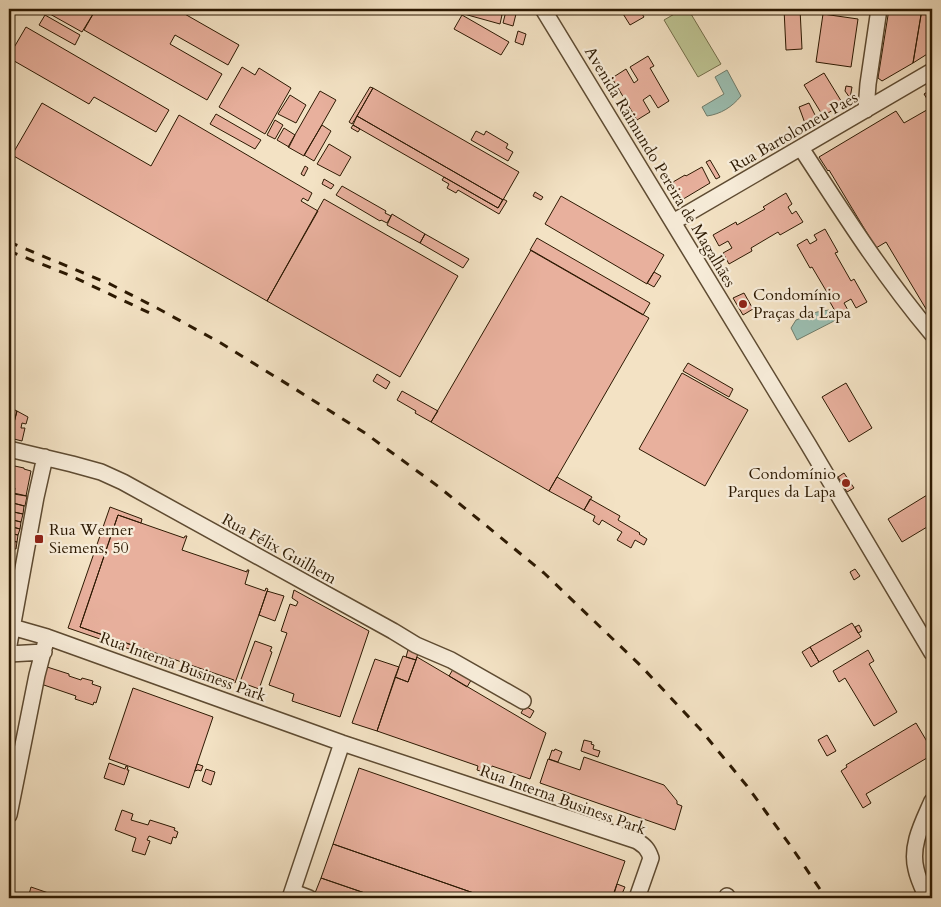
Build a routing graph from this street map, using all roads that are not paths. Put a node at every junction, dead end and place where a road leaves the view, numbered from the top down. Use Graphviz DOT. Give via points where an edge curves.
graph roads {
  1 [pos="543,9"];
  2 [pos="878,9"];
  3 [pos="932,71"];
  4 [pos="866,110"];
  5 [pos="801,148"];
  6 [pos="673,222"];
  7 [pos="932,334"];
  8 [pos="9,449"];
  9 [pos="45,457"];
  10 [pos="12,627"];
  11 [pos="9,644"];
  12 [pos="46,645"];
  13 [pos="932,653"];
  14 [pos="9,654"];
  15 [pos="523,701"];
  16 [pos="342,743"];
  17 [pos="932,801"];
  18 [pos="9,815"];
  19 [pos="292,895"];
  20 [pos="309,898"];
  21 [pos="637,898"];
  22 [pos="927,898"];
  1 -- 6 [label="street, Avenida Raimundo Pereira de Magalhães"];
  2 -- 4 [label="street"];
  3 -- 4 [label="street, Rua Bartolomeu Paes"];
  4 -- 5 [label="street, Rua Bartolomeu Paes"];
  5 -- 6 [label="street, Rua Bartolomeu Paes"];
  5 -- 7 [label="street" via="884,273"];
  6 -- 13 [label="street, Avenida Raimundo Pereira de Magalhães"];
  8 -- 9 [label="street, Rua Félix Guilhem"];
  9 -- 10 [label="street"];
  9 -- 15 [label="street, Rua Félix Guilhem" via="101,472 124,482"];
  10 -- 11 [label="street"];
  10 -- 12 [label="street, Rua Interna Business Park"];
  12 -- 14 [label="street"];
  12 -- 16 [label="street, Rua Interna Business Park"];
  12 -- 18 [label="street"];
  16 -- 19 [label="street"];
  16 -- 21 [label="street, Rua Interna Business Park" via="637,841 646,846 651,858"];
  17 -- 22 [label="street" via="915,848 915,867"];
  19 -- 20 [label="street"];
}
